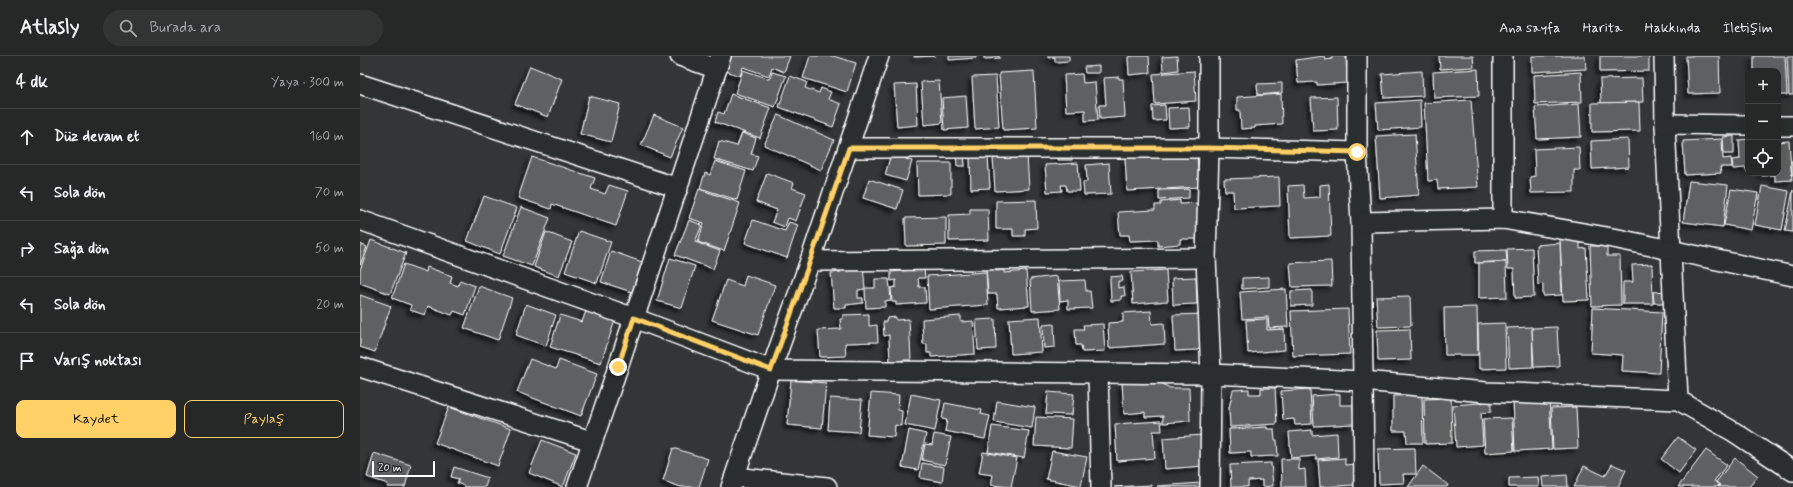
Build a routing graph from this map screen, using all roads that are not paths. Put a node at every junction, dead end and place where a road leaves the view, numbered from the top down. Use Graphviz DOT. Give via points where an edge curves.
graph roads {
  1 [pos="680,56"];
  2 [pos="879,56"];
  3 [pos="1208,56"];
  4 [pos="1357,56"];
  5 [pos="1503,56"];
  6 [pos="1664,56"];
  7 [pos="719,63"];
  8 [pos="360,84"];
  9 [pos="1665,124"];
  10 [pos="1745,125"];
  11 [pos="1781,126"];
  12 [pos="1793,126"];
  13 [pos="849,148"];
  14 [pos="1209,148"];
  15 [pos="1357,152"];
  16 [pos="678,188"];
  17 [pos="1503,219"];
  18 [pos="360,220"];
  19 [pos="1361,222"];
  20 [pos="1672,251"];
  21 [pos="1206,258"];
  22 [pos="810,261"];
  23 [pos="1793,276"];
  24 [pos="634,318"];
  25 [pos="360,367"];
  26 [pos="771,370"];
  27 [pos="1098,374"];
  28 [pos="1211,374"];
  29 [pos="1364,381"];
  30 [pos="1678,400"];
  31 [pos="591,441"];
  32 [pos="1793,471"];
  33 [pos="733,482"];
  34 [pos="577,487"];
  35 [pos="827,487"];
  36 [pos="1101,487"];
  37 [pos="1210,487"];
  38 [pos="1364,487"];
  1 -- 7 [label="street"];
  2 -- 13 [label="street"];
  3 -- 14 [label="street"];
  4 -- 15 [label="street"];
  5 -- 17 [label="street"];
  6 -- 9 [label="street"];
  7 -- 16 [label="street"];
  8 -- 16 [label="street"];
  9 -- 10 [label="street"];
  9 -- 20 [label="street"];
  11 -- 12 [label="street"];
  13 -- 14 [label="street"];
  13 -- 22 [label="street"];
  14 -- 15 [label="street"];
  14 -- 21 [label="street"];
  15 -- 19 [label="street"];
  16 -- 24 [label="street"];
  17 -- 19 [label="street"];
  17 -- 20 [label="street"];
  18 -- 24 [label="street"];
  19 -- 29 [label="street"];
  20 -- 23 [label="street"];
  20 -- 30 [label="street"];
  21 -- 22 [label="street"];
  21 -- 28 [label="street"];
  22 -- 26 [label="street"];
  24 -- 26 [label="street"];
  24 -- 31 [label="street"];
  25 -- 31 [label="street"];
  26 -- 27 [label="street"];
  26 -- 33 [label="street"];
  27 -- 28 [label="street"];
  27 -- 36 [label="street"];
  28 -- 29 [label="street"];
  28 -- 37 [label="street"];
  29 -- 30 [label="street" via="1486,392"];
  29 -- 38 [label="street"];
  30 -- 32 [label="street" via="1734,432"];
  31 -- 34 [label="street"];
  33 -- 35 [label="street"];
}
